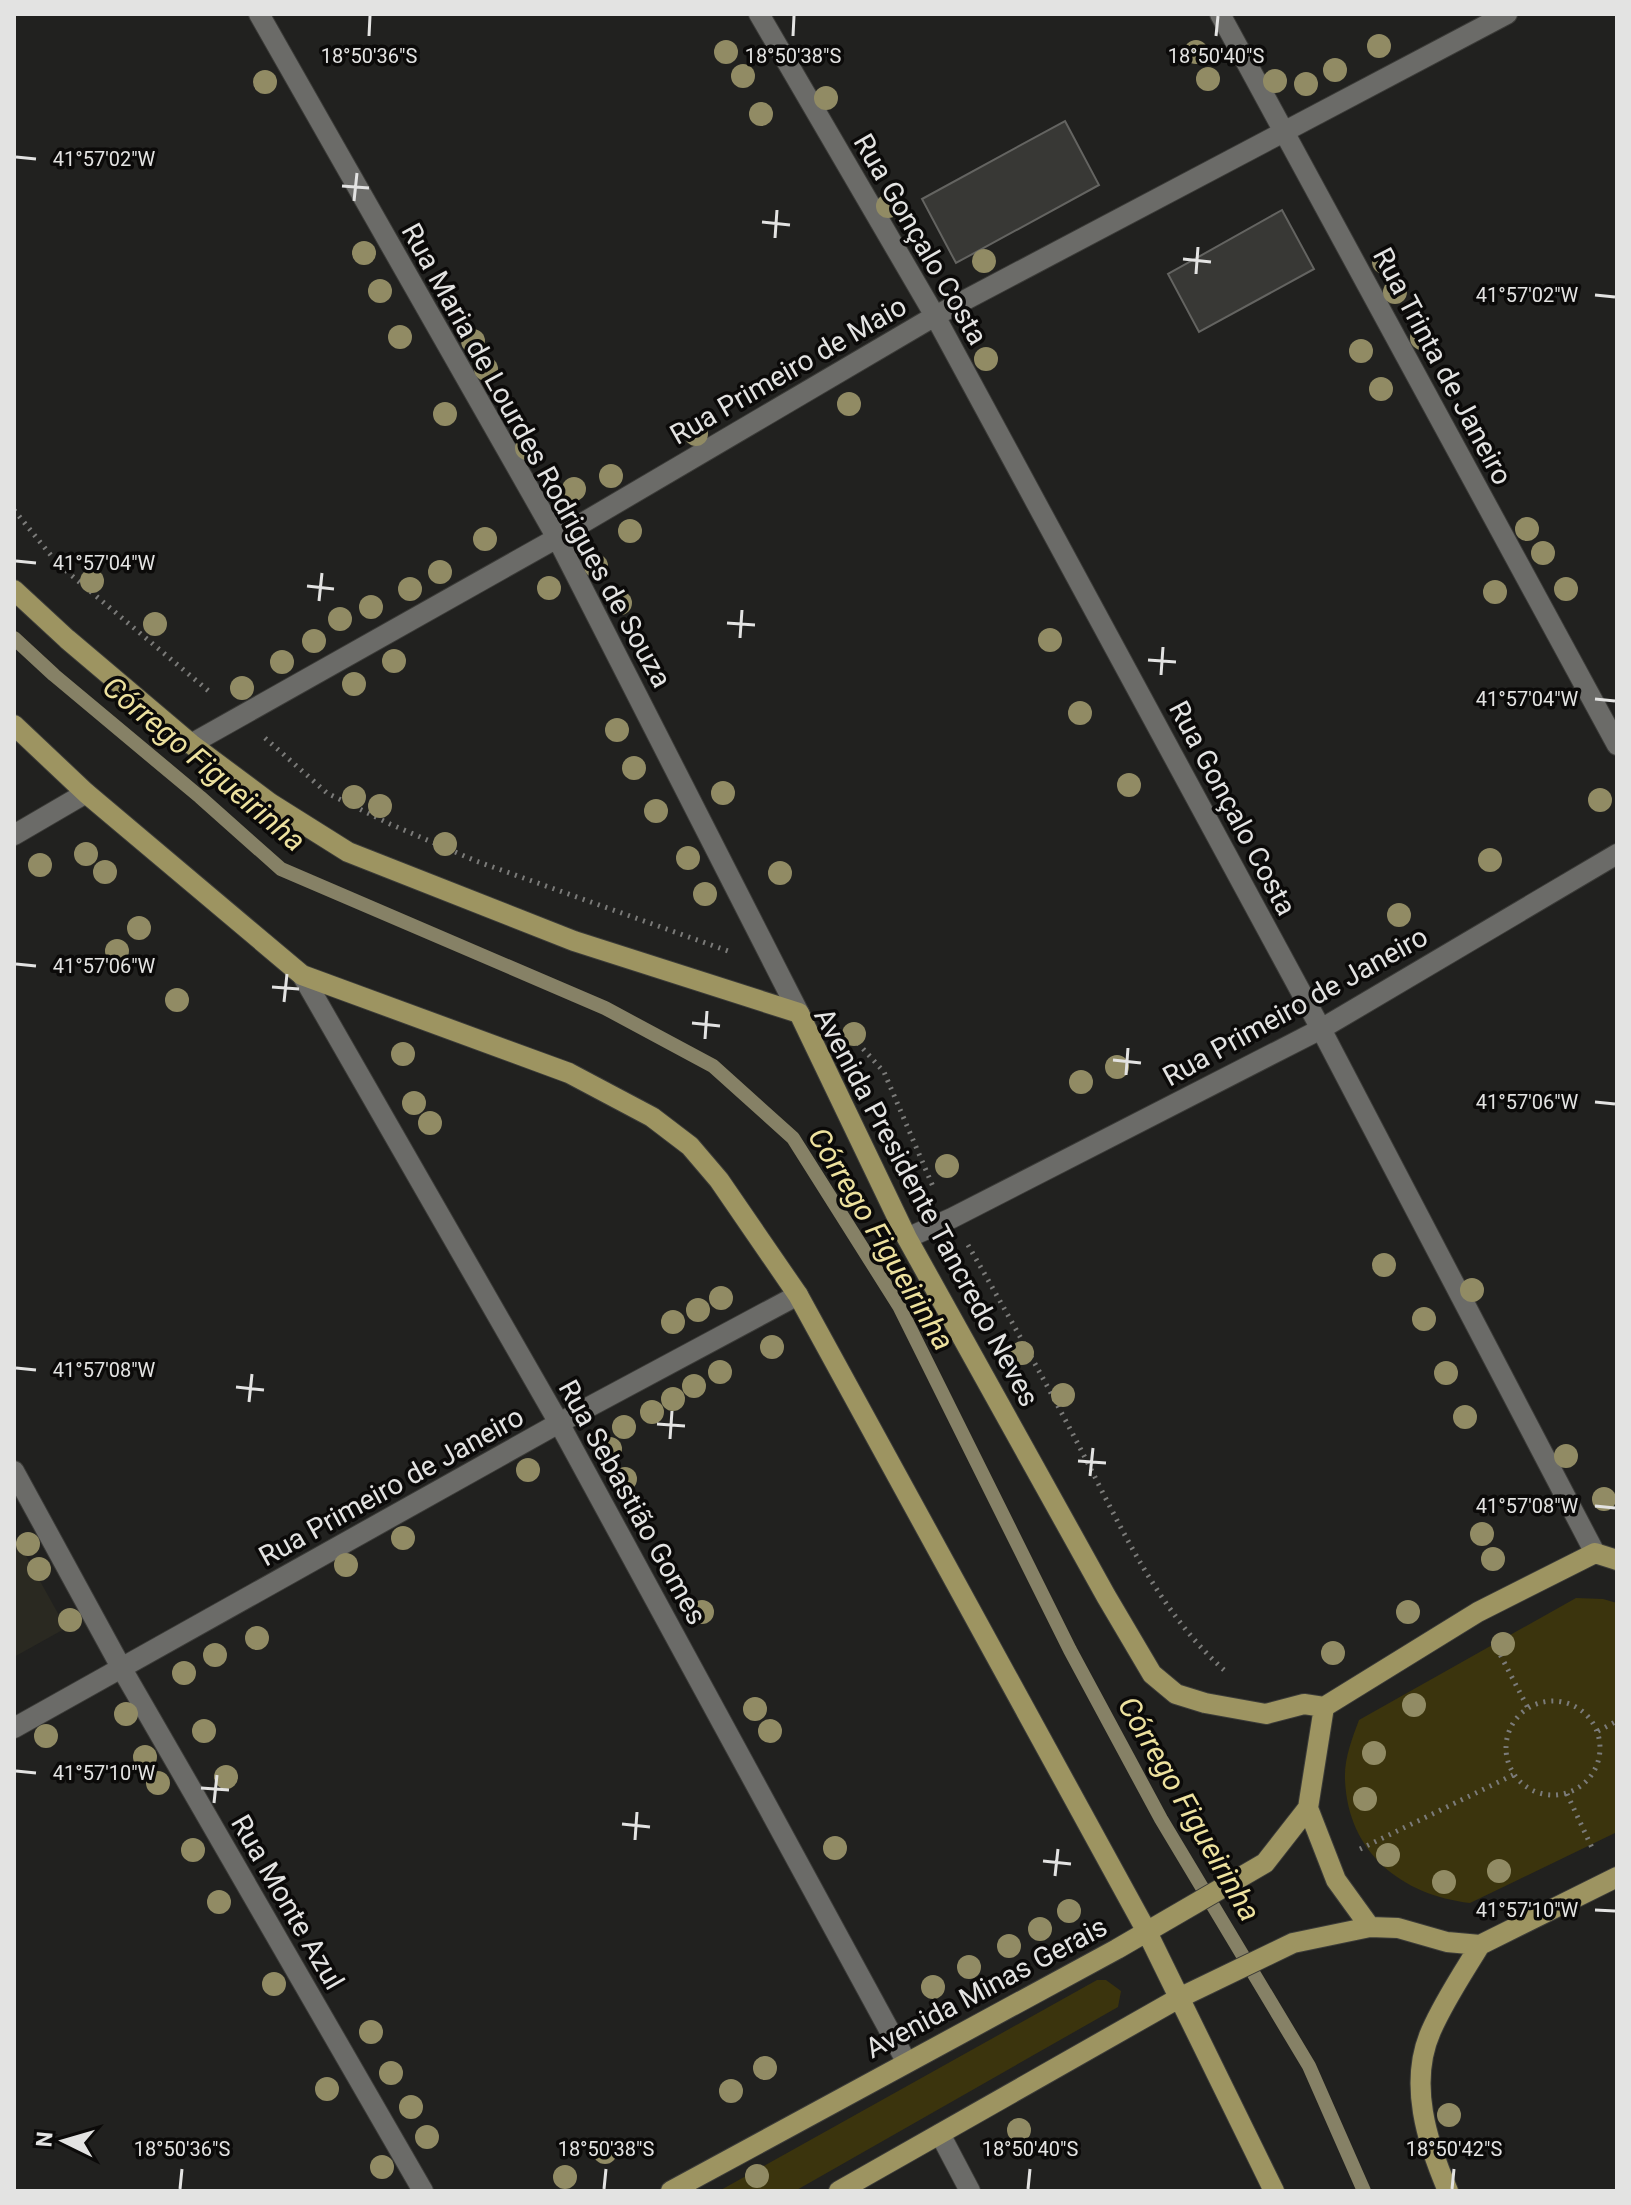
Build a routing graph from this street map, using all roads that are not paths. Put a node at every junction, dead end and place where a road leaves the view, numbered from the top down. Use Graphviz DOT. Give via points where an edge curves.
graph roads {
  1 [pos="259,14"];
  2 [pos="759,14"];
  3 [pos="1220,14"];
  4 [pos="1507,14"];
  5 [pos="1284,131"];
  6 [pos="935,316"];
  7 [pos="557,538"];
  8 [pos="14,590"];
  9 [pos="14,725"];
  10 [pos="191,744"];
  11 [pos="1617,745"];
  12 [pos="86,793"];
  13 [pos="14,835"];
  14 [pos="1617,854"];
  15 [pos="302,975"];
  16 [pos="799,1013"];
  17 [pos="1321,1029"];
  18 [pos="907,1238"];
  19 [pos="798,1295"];
  20 [pos="559,1423"];
  21 [pos="14,1471"];
  22 [pos="1595,1553"];
  23 [pos="1617,1560"];
  24 [pos="122,1669"];
  25 [pos="1324,1707"];
  26 [pos="14,1728"];
  27 [pos="1308,1808"];
  28 [pos="1617,1877"];
  29 [pos="1370,1927"];
  30 [pos="1147,1932"];
  31 [pos="1480,1945"];
  32 [pos="1179,1998"];
  33 [pos="906,2061"];
  34 [pos="940,2134"];
  35 [pos="423,2191"];
  36 [pos="671,2191"];
  37 [pos="839,2191"];
  38 [pos="970,2191"];
  39 [pos="1274,2191"];
  40 [pos="1448,2191"];
  1 -- 7 [label="street, Rua Maria de Lourdes Rodrigues de Souza"];
  2 -- 6 [label="street, Rua Gonçalo Costa"];
  3 -- 5 [label="street, Rua Trinta de Janeiro"];
  4 -- 5 [label="street, Rua Primeiro de Maio"];
  5 -- 6 [label="street, Rua Primeiro de Maio"];
  5 -- 11 [label="street, Rua Trinta de Janeiro"];
  6 -- 7 [label="street, Rua Primeiro de Maio"];
  6 -- 17 [label="street, Rua Gonçalo Costa"];
  7 -- 10 [label="street, Rua Primeiro de Maio"];
  7 -- 16 [label="street, Rua Maria de Lourdes Rodrigues de Souza"];
  8 -- 10 [label="main road, Avenida Presidente Tancredo Neves"];
  9 -- 12 [label="main road"];
  10 -- 16 [label="main road, Avenida Presidente Tancredo Neves" via="348,852 574,941"];
  12 -- 13 [label="street"];
  12 -- 15 [label="main road"];
  14 -- 17 [label="street, Rua Primeiro de Janeiro"];
  15 -- 19 [label="main road" via="569,1073 652,1117 690,1146 719,1180"];
  15 -- 20 [label="street, Rua Sebastião Gomes"];
  16 -- 18 [label="main road, Avenida Presidente Tancredo Neves"];
  17 -- 18 [label="street, Rua Primeiro de Janeiro"];
  17 -- 22 [label="street, Rua Gonçalo Costa"];
  18 -- 25 [label="main road, Avenida Presidente Tancredo Neves" via="1152,1674 1176,1694 1205,1703 1266,1714 1304,1704"];
  19 -- 20 [label="street, Rua Primeiro de Janeiro"];
  19 -- 30 [label="main road"];
  20 -- 24 [label="street, Rua Primeiro de Janeiro"];
  20 -- 33 [label="street, Rua Sebastião Gomes"];
  21 -- 24 [label="street, Rua Monte Azul"];
  22 -- 23 [label="main road"];
  22 -- 25 [label="main road" via="1478,1612"];
  24 -- 26 [label="street, Rua Primeiro de Janeiro"];
  24 -- 35 [label="street, Rua Monte Azul"];
  25 -- 27 [label="main road"];
  27 -- 29 [label="main road" via="1336,1880"];
  27 -- 30 [label="main road, Avenida Minas Gerais" via="1265,1863"];
  28 -- 31 [label="main road"];
  29 -- 31 [label="main road"];
  29 -- 32 [label="main road" via="1293,1943"];
  30 -- 32 [label="main road"];
  30 -- 33 [label="main road, Avenida Minas Gerais"];
  31 -- 40 [label="main road" via="1430,2033 1423,2063 1421,2110"];
  32 -- 34 [label="main road"];
  32 -- 39 [label="main road"];
  33 -- 36 [label="main road, Avenida Minas Gerais"];
  34 -- 37 [label="main road"];
  34 -- 38 [label="street"];
}
